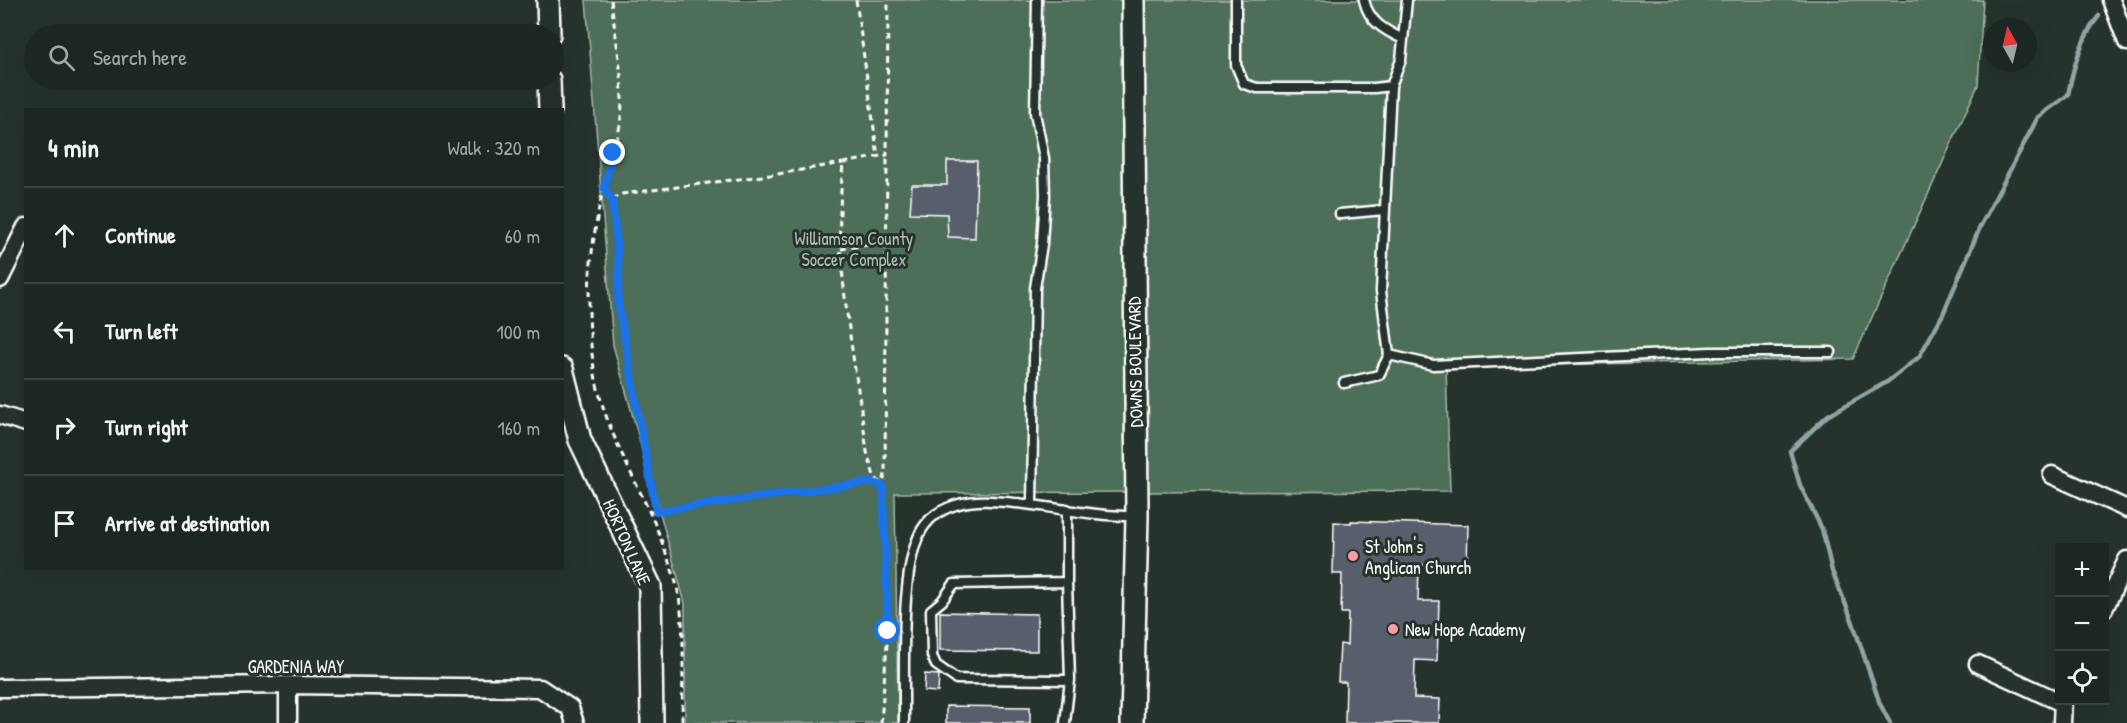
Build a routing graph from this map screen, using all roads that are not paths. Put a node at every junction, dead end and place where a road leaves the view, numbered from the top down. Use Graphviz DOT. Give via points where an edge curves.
graph roads {
  1 [pos="548,0"];
  2 [pos="1037,0"];
  3 [pos="1133,0"];
  4 [pos="1236,0"];
  5 [pos="1364,0"];
  6 [pos="1407,0"];
  7 [pos="2111,0"];
  8 [pos="549,24"];
  9 [pos="1403,39"];
  10 [pos="2127,42"];
  11 [pos="1391,86"];
  12 [pos="549,90"];
  13 [pos="550,108"];
  14 [pos="1384,210"];
  15 [pos="1340,214"];
  16 [pos="24,231"];
  17 [pos="0,279"];
  18 [pos="1831,352"];
  19 [pos="1389,355"];
  20 [pos="564,377"];
  21 [pos="1344,383"];
  22 [pos="0,415"];
  23 [pos="24,422"];
  24 [pos="2052,475"];
  25 [pos="1032,504"];
  26 [pos="1067,509"];
  27 [pos="2127,509"];
  28 [pos="1137,516"];
  29 [pos="2127,560"];
  30 [pos="1067,582"];
  31 [pos="2109,598"];
  32 [pos="1978,664"];
  33 [pos="1070,680"];
  34 [pos="288,685"];
  35 [pos="0,688"];
  36 [pos="2055,699"];
  37 [pos="2062,705"];
  38 [pos="288,723"];
  39 [pos="575,723"];
  40 [pos="652,723"];
  41 [pos="904,723"];
  42 [pos="1065,723"];
  43 [pos="1132,723"];
  44 [pos="2062,723"];
  1 -- 8 [label="street"];
  2 -- 25 [label="lane" via="1035,113 1044,158 1045,195 1035,288"];
  3 -- 28 [label="street, DOWNS BOULEVARD"];
  4 -- 11 [label="lane" via="1236,65 1244,84 1257,88"];
  5 -- 9 [label="lane" via="1367,12 1381,28"];
  6 -- 9 [label="lane"];
  7 -- 10 [label="street"];
  9 -- 11 [label="lane" via="1401,60"];
  11 -- 14 [label="lane"];
  12 -- 13 [label="street"];
  14 -- 15 [label="lane"];
  14 -- 19 [label="lane" via="1381,291"];
  16 -- 17 [label="street"];
  18 -- 19 [label="lane" via="1710,352 1434,365"];
  19 -- 21 [label="lane" via="1380,375"];
  20 -- 40 [label="street, HORTON LANE" via="580,440 650,586"];
  22 -- 23 [label="street"];
  24 -- 27 [label="street"];
  25 -- 26 [label="lane"];
  25 -- 41 [label="lane" via="964,501 938,513 924,525 911,558 906,598"];
  26 -- 28 [label="lane" via="1108,517"];
  26 -- 30 [label="lane"];
  28 -- 43 [label="street, DOWNS BOULEVARD"];
  29 -- 31 [label="street"];
  30 -- 33 [label="lane"];
  30 -- 33 [label="lane" via="954,584 931,610 932,656 936,665 956,679"];
  32 -- 36 [label="street"];
  33 -- 42 [label="lane"];
  34 -- 35 [label="street, GARDENIA WAY"];
  34 -- 38 [label="street"];
  34 -- 39 [label="street, GARDENIA WAY" via="540,688 570,708"];
  37 -- 44 [label="street"];
}
